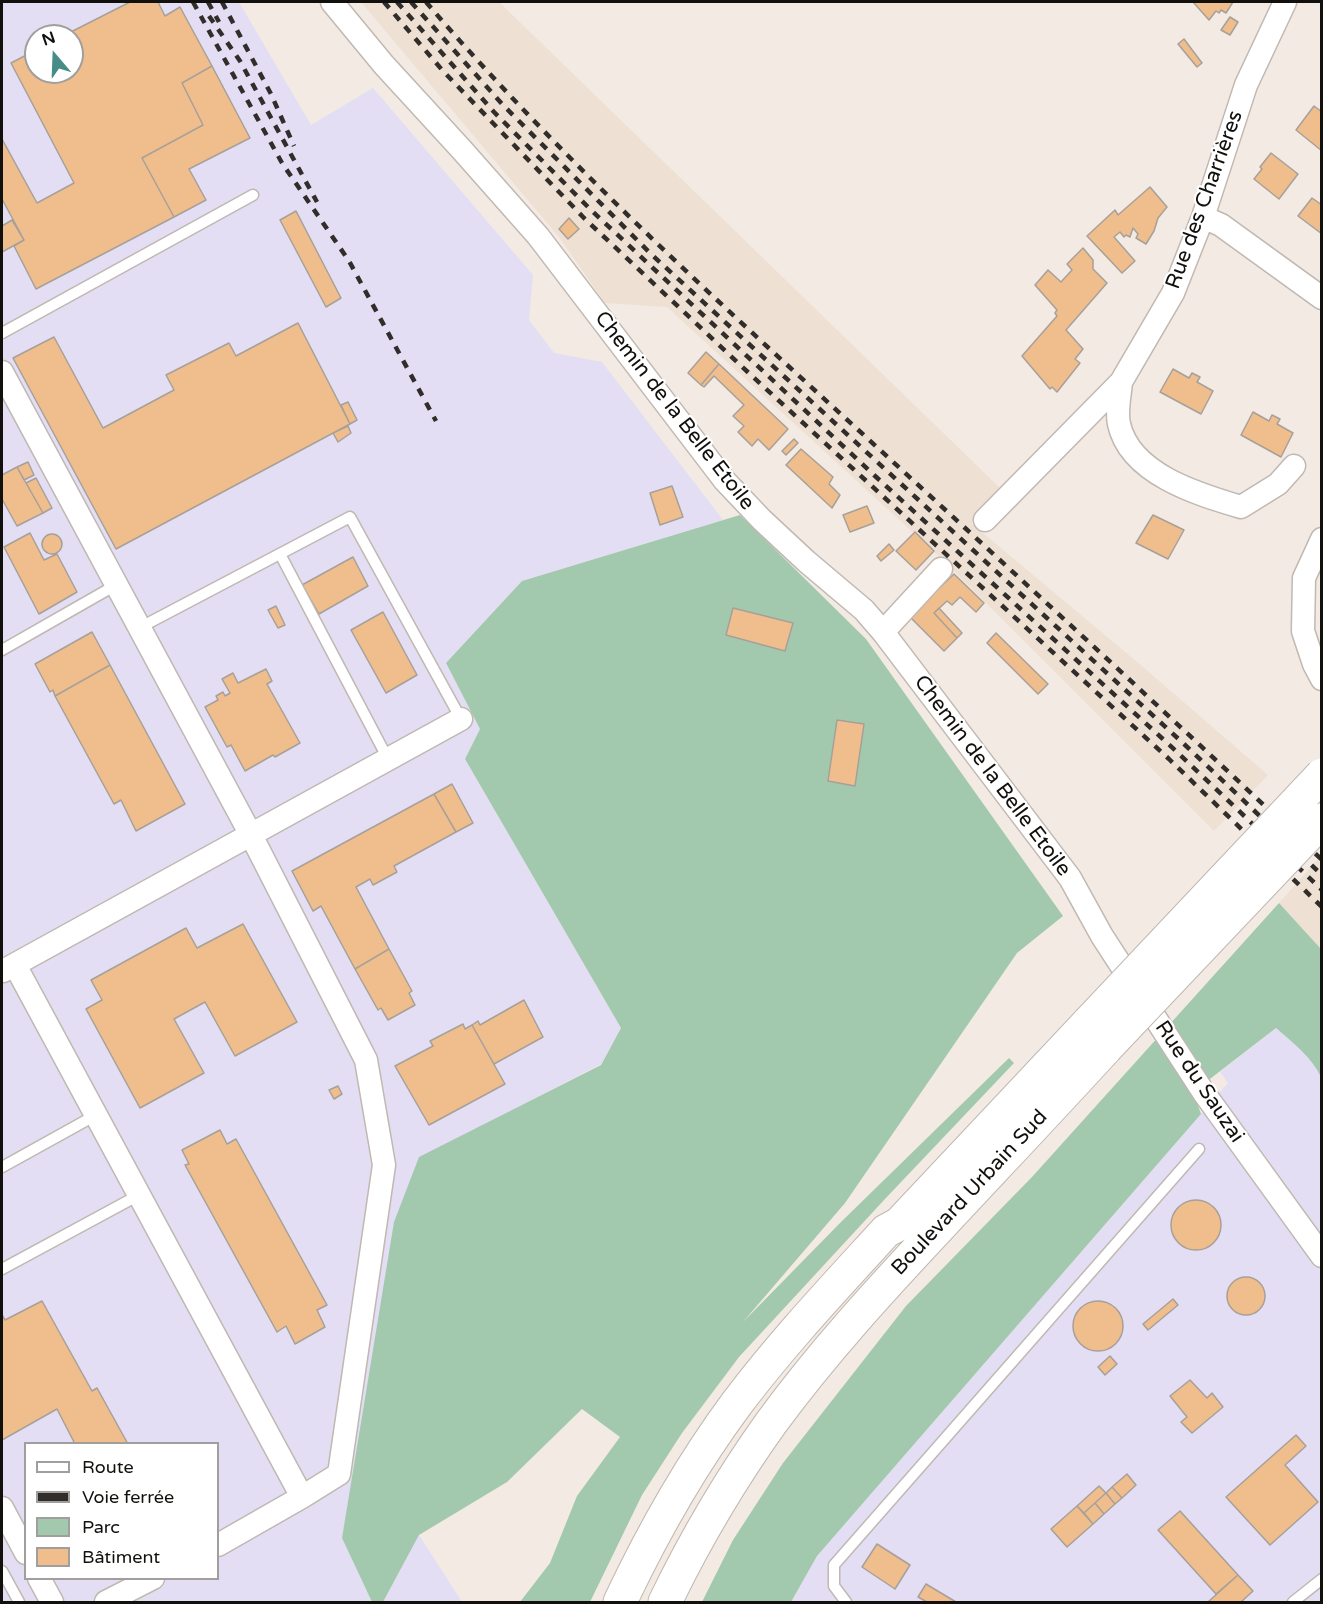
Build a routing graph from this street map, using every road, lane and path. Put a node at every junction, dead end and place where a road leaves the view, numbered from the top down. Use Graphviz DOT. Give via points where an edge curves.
graph roads {
  1 [pos="332,2"];
  2 [pos="1285,2"];
  3 [pos="253,195"];
  4 [pos="1203,217"];
  5 [pos="1322,298"];
  6 [pos="2,333"];
  7 [pos="2,372"];
  8 [pos="1121,382"];
  9 [pos="1294,466"];
  10 [pos="985,520"];
  11 [pos="1322,539"];
  12 [pos="280,554"];
  13 [pos="941,569"];
  14 [pos="116,585"];
  15 [pos="139,628"];
  16 [pos="883,632"];
  17 [pos="2,650"];
  18 [pos="1318,672"];
  19 [pos="461,719"];
  20 [pos="388,759"];
  21 [pos="1322,775"];
  22 [pos="1322,820"];
  23 [pos="250,835"];
  24 [pos="1084,903"];
  25 [pos="8,968"];
  26 [pos="1098,1035"];
  27 [pos="96,1115"];
  28 [pos="1198,1149"];
  29 [pos="2,1167"];
  30 [pos="139,1195"];
  31 [pos="899,1224"];
  32 [pos="1322,1256"];
  33 [pos="2,1269"];
  34 [pos="302,1497"];
  35 [pos="2,1508"];
  36 [pos="219,1544"];
  37 [pos="24,1549"];
  38 [pos="2,1571"];
  39 [pos="1322,1579"];
  40 [pos="40,1580"];
  41 [pos="149,1580"];
  42 [pos="19,1602"];
  43 [pos="52,1602"];
  44 [pos="106,1602"];
  45 [pos="598,1602"];
  46 [pos="620,1602"];
  47 [pos="638,1602"];
  48 [pos="665,1602"];
  49 [pos="846,1602"];
  50 [pos="1293,1602"];
  1 -- 16 [label="street, Chemin de la Belle Etoile" via="538,236 725,481"];
  2 -- 4 [label="street, Rue des Charrières" via="1246,85"];
  3 -- 6 [label="lane"];
  4 -- 5 [label="street" via="1221,225"];
  4 -- 8 [label="street, Rue des Charrières" via="1173,293"];
  7 -- 14 [label="street"];
  8 -- 9 [label="street" via="1118,423 1130,452 1153,471 1201,495 1241,507 1278,484"];
  8 -- 10 [label="street, Rue des Charrières"];
  11 -- 18 [label="street" via="1304,578 1303,631"];
  12 -- 15 [label="lane"];
  12 -- 19 [label="lane" via="350,517"];
  12 -- 20 [label="lane"];
  13 -- 16 [label="street"];
  14 -- 15 [label="street"];
  14 -- 17 [label="lane"];
  15 -- 23 [label="street"];
  16 -- 24 [label="street, Chemin de la Belle Etoile" via="1070,878"];
  19 -- 20 [label="street"];
  20 -- 23 [label="street"];
  21 -- 26 [label="highway, Boulevard Urbain Sud, bridge"];
  22 -- 26 [label="highway, Boulevard Urbain Sud, bridge"];
  23 -- 25 [label="street"];
  23 -- 34 [label="street" via="366,1060 384,1165 339,1474"];
  24 -- 32 [label="street, Rue du Sauzai" via="1204,1093"];
  25 -- 27 [label="street"];
  26 -- 31 [label="highway, Boulevard Urbain Sud"];
  26 -- 48 [label="highway, Boulevard Urbain Sud" via="819,1361 771,1423 691,1551"];
  27 -- 29 [label="lane"];
  27 -- 30 [label="street"];
  28 -- 49 [label="lane" via="834,1565 834,1586"];
  30 -- 33 [label="lane"];
  30 -- 34 [label="street"];
  31 -- 45 [label="highway" via="872,1230 788,1318 726,1392 667,1478"];
  31 -- 46 [label="highway" via="886,1231 799,1327 738,1402 665,1514"];
  31 -- 47 [label="highway" via="894,1238 809,1334 732,1437 673,1531"];
  34 -- 36 [label="street"];
  35 -- 37 [label="street"];
  38 -- 42 [label="lane"];
  39 -- 50 [label="lane"];
  40 -- 43 [label="street"];
  41 -- 44 [label="street"];
}
